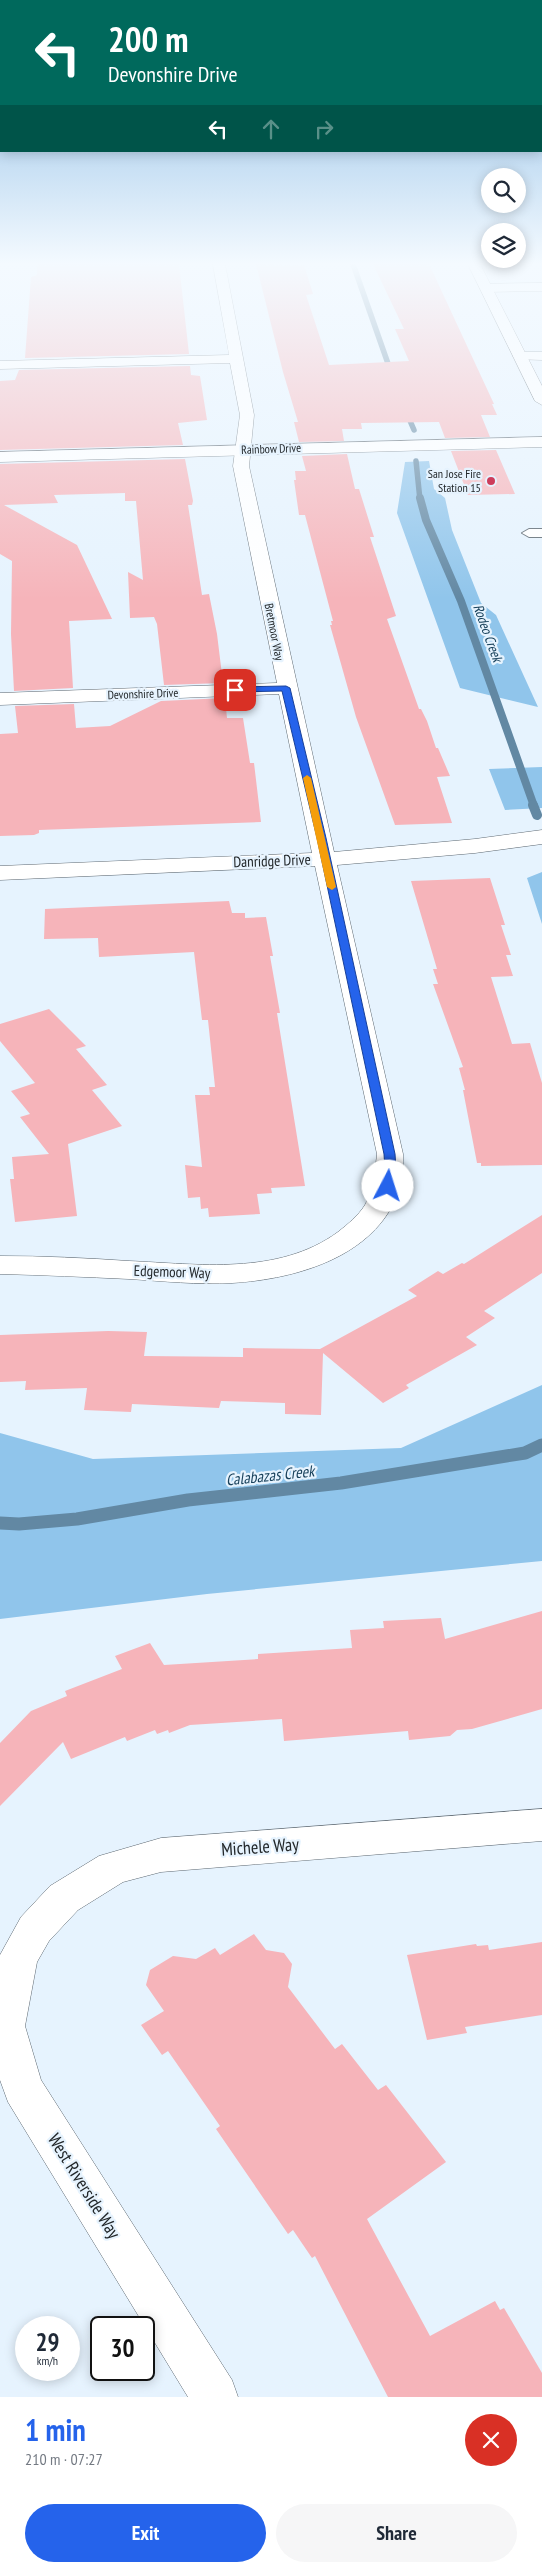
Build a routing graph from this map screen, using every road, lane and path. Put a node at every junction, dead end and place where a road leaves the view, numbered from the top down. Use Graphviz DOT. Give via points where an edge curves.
graph roads {
  1 [pos="241,376"];
  2 [pos="530,376"];
  3 [pos="542,401"];
  4 [pos="542,442"];
  5 [pos="241,450"];
  6 [pos="0,457"];
  7 [pos="286,688"];
  8 [pos="0,699"];
  9 [pos="542,837"];
  10 [pos="326,859"];
  11 [pos="0,873"];
  12 [pos="340,1245"];
  13 [pos="0,1265"];
  14 [pos="542,1825"];
  15 [pos="18,1959"];
  16 [pos="216,2397"];
  1 -- 5 [label="street, Bretmoor Way" via="247,416"];
  2 -- 3 [label="street"];
  4 -- 5 [label="street, Rainbow Drive"];
  5 -- 6 [label="street, Rainbow Drive"];
  5 -- 7 [label="street, Bretmoor Way" via="241,466"];
  7 -- 8 [label="street, Devonshire Drive"];
  7 -- 10 [label="street, Bretmoor Way"];
  9 -- 10 [label="street, Danridge Drive" via="464,849"];
  10 -- 11 [label="street, Danridge Drive"];
  10 -- 12 [label="street, Bretmoor Way" via="391,1170 382,1202 373,1217"];
  12 -- 13 [label="street, Edgemoor Way" via="288,1266 232,1274"];
  14 -- 15 [label="street, Michele Way" via="162,1855 113,1868 64,1898 35,1929"];
  15 -- 16 [label="street, West Riverside Way" via="5,2026 23,2088"];
}
